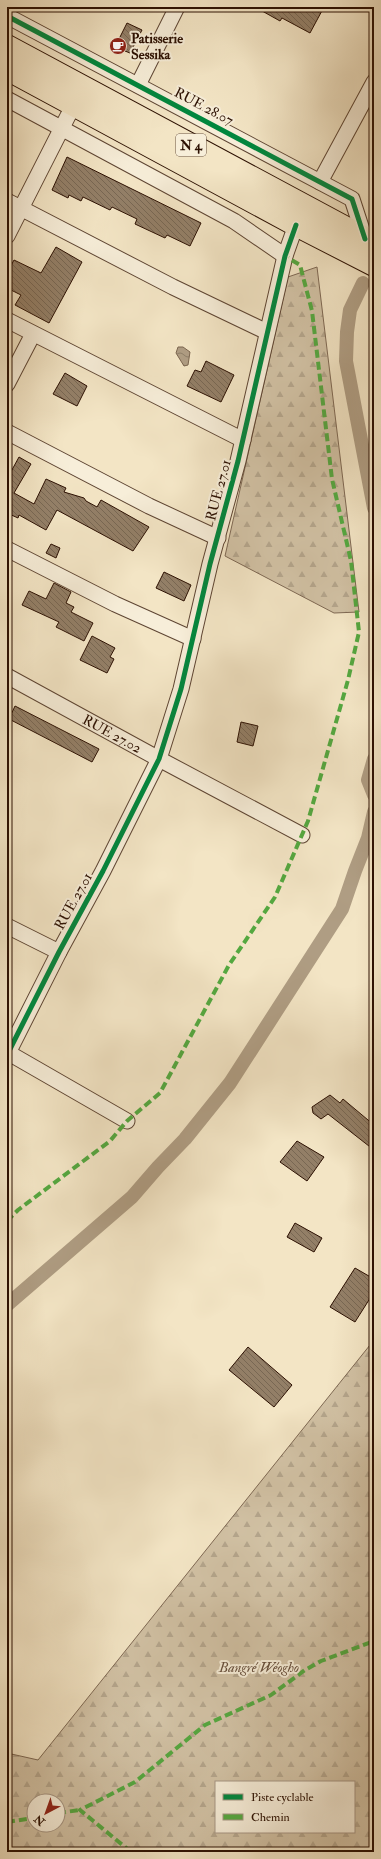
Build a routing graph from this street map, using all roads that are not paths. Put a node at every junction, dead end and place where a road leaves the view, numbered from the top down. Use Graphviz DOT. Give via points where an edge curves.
graph roads {
  1 [pos="177,7"];
  2 [pos="7,16"];
  3 [pos="7,46"];
  4 [pos="7,69"];
  5 [pos="374,82"];
  6 [pos="138,85"];
  7 [pos="7,99"];
  8 [pos="74,104"];
  9 [pos="61,128"];
  10 [pos="320,182"];
  11 [pos="7,201"];
  12 [pos="21,208"];
  13 [pos="296,225"];
  14 [pos="7,236"];
  15 [pos="370,241"];
  16 [pos="285,256"];
  17 [pos="374,265"];
  18 [pos="7,320"];
  19 [pos="267,332"];
  20 [pos="33,334"];
  21 [pos="7,384"];
  22 [pos="7,432"];
  23 [pos="243,440"];
  24 [pos="218,538"];
  25 [pos="7,549"];
  26 [pos="193,639"];
  27 [pos="7,676"];
  28 [pos="158,760"];
  29 [pos="302,835"];
  30 [pos="7,926"];
  31 [pos="59,952"];
  32 [pos="8,1052"];
  33 [pos="127,1121"];
  1 -- 6 [label="street"];
  2 -- 6 [label="street, RUE 28.07"];
  3 -- 15 [label="highway, N 4"];
  4 -- 8 [label="highway, N 4"];
  5 -- 10 [label="street"];
  6 -- 10 [label="street, RUE 28.07"];
  7 -- 9 [label="street"];
  8 -- 9 [label="street"];
  8 -- 13 [label="highway, N 4"];
  9 -- 12 [label="street"];
  9 -- 16 [label="street" via="234,221"];
  10 -- 15 [label="street, RUE 28.07" via="352,199"];
  11 -- 12 [label="street"];
  12 -- 14 [label="street"];
  12 -- 19 [label="street" via="173,287"];
  13 -- 16 [label="street, RUE 27.01"];
  13 -- 17 [label="highway, N 4"];
  16 -- 19 [label="street, RUE 27.01"];
  18 -- 20 [label="street"];
  19 -- 23 [label="street, RUE 27.01"];
  20 -- 21 [label="street"];
  20 -- 23 [label="street"];
  22 -- 24 [label="street" via="82,472"];
  23 -- 24 [label="street, RUE 27.01"];
  24 -- 26 [label="street, RUE 27.01"];
  25 -- 26 [label="street" via="115,604"];
  26 -- 28 [label="street, RUE 27.01" via="176,708"];
  27 -- 28 [label="street, RUE 27.02"];
  28 -- 29 [label="street, RUE 27.02"];
  28 -- 31 [label="street, RUE 27.01"];
  30 -- 31 [label="street"];
  31 -- 32 [label="street, RUE 27.01"];
  32 -- 33 [label="street"];
}
